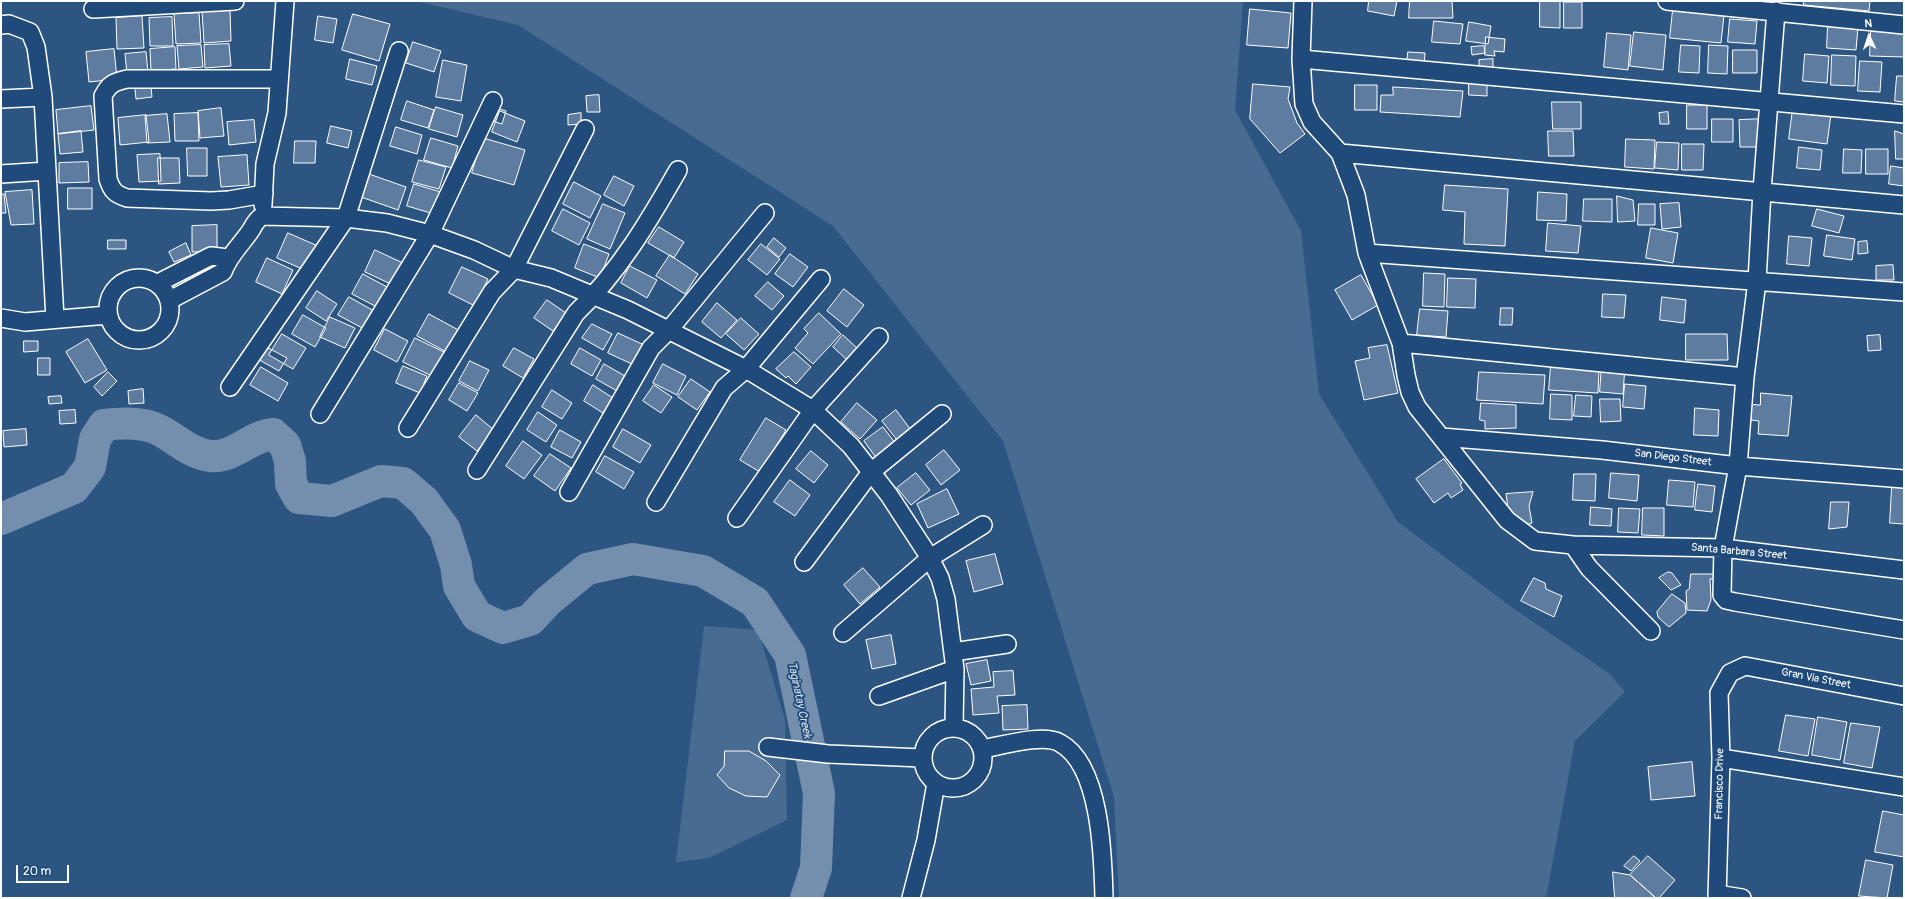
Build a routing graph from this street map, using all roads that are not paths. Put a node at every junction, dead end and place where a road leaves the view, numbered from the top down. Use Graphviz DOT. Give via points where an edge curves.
graph roads {
  1 [pos="235,1"];
  2 [pos="285,1"];
  3 [pos="1303,1"];
  4 [pos="1667,1"];
  5 [pos="93,9"];
  6 [pos="1776,11"];
  7 [pos="1,25"];
  8 [pos="1904,25"];
  9 [pos="398,51"];
  10 [pos="1301,59"];
  11 [pos="278,79"];
  12 [pos="43,97"];
  13 [pos="1,99"];
  14 [pos="493,101"];
  15 [pos="1770,101"];
  16 [pos="1904,114"];
  17 [pos="585,129"];
  18 [pos="1340,153"];
  19 [pos="678,170"];
  20 [pos="47,171"];
  21 [pos="1,174"];
  22 [pos="1762,191"];
  23 [pos="264,194"];
  24 [pos="1904,205"];
  25 [pos="765,213"];
  26 [pos="262,216"];
  27 [pos="346,218"];
  28 [pos="430,234"];
  29 [pos="1368,253"];
  30 [pos="228,258"];
  31 [pos="514,269"];
  32 [pos="821,278"];
  33 [pos="1757,281"];
  34 [pos="158,283"];
  35 [pos="1904,292"];
  36 [pos="594,296"];
  37 [pos="170,300"];
  38 [pos="108,315"];
  39 [pos="1,318"];
  40 [pos="55,319"];
  41 [pos="669,330"];
  42 [pos="879,337"];
  43 [pos="1401,343"];
  44 [pos="746,369"];
  45 [pos="1746,377"];
  46 [pos="230,387"];
  47 [pos="813,410"];
  48 [pos="320,414"];
  49 [pos="942,414"];
  50 [pos="408,428"];
  51 [pos="1441,437"];
  52 [pos="1738,466"];
  53 [pos="477,470"];
  54 [pos="871,472"];
  55 [pos="1904,479"];
  56 [pos="569,492"];
  57 [pos="656,502"];
  58 [pos="737,518"];
  59 [pos="983,525"];
  60 [pos="1574,545"];
  61 [pos="1723,548"];
  62 [pos="930,558"];
  63 [pos="804,562"];
  64 [pos="1904,570"];
  65 [pos="1904,630"];
  66 [pos="1651,631"];
  67 [pos="843,633"];
  68 [pos="1007,644"];
  69 [pos="953,652"];
  70 [pos="955,669"];
  71 [pos="1730,673"];
  72 [pos="880,696"];
  73 [pos="1904,696"];
  74 [pos="954,727"];
  75 [pos="768,747"];
  76 [pos="982,749"];
  77 [pos="922,758"];
  78 [pos="1721,758"];
  79 [pos="936,783"];
  80 [pos="1904,787"];
  81 [pos="1717,896"];
  82 [pos="910,898"];
  83 [pos="1104,898"];
  84 [pos="1742,898"];
  1 -- 5 [label="street"];
  2 -- 11 [label="street"];
  3 -- 10 [label="street"];
  4 -- 6 [label="street"];
  6 -- 8 [label="street"];
  6 -- 15 [label="street"];
  7 -- 12 [label="street" via="9,24 30,32 36,47"];
  9 -- 27 [label="street"];
  10 -- 15 [label="street"];
  10 -- 18 [label="street" via="1304,104 1312,122"];
  11 -- 23 [label="street" via="277,113 265,164"];
  11 -- 23 [label="street" via="127,79 107,87 103,96 108,179 111,189 117,195 127,198 211,201"];
  12 -- 13 [label="street"];
  12 -- 20 [label="street"];
  14 -- 28 [label="street"];
  15 -- 16 [label="street"];
  15 -- 22 [label="street"];
  17 -- 31 [label="street"];
  18 -- 22 [label="street"];
  18 -- 29 [label="street, Santa Barbara Street" via="1356,195"];
  19 -- 36 [label="street" via="643,231"];
  20 -- 21 [label="street"];
  20 -- 40 [label="street"];
  22 -- 24 [label="street"];
  22 -- 33 [label="street"];
  23 -- 26 [label="street"];
  25 -- 41 [label="street"];
  26 -- 27 [label="street"];
  26 -- 30 [label="street"];
  27 -- 28 [label="street" via="387,223"];
  27 -- 46 [label="street"];
  28 -- 31 [label="street" via="474,250"];
  28 -- 48 [label="street"];
  29 -- 33 [label="street"];
  29 -- 43 [label="street, Santa Barbara Street"];
  30 -- 34 [label="street" via="211,256"];
  30 -- 37 [label="street" via="223,272"];
  31 -- 36 [label="street" via="551,278"];
  31 -- 50 [label="street" via="492,292"];
  32 -- 44 [label="street"];
  33 -- 35 [label="street"];
  33 -- 45 [label="street"];
  34 -- 37 [label="street"];
  34 -- 38 [label="street" via="138,278 127,280 111,294"];
  36 -- 41 [label="street"];
  36 -- 53 [label="street" via="576,313"];
  37 -- 38 [label="street" via="169,321 156,336 147,340 136,341 118,333"];
  38 -- 40 [label="street"];
  39 -- 40 [label="street" via="25,322"];
  41 -- 44 [label="street"];
  41 -- 56 [label="street" via="651,348"];
  42 -- 47 [label="street"];
  43 -- 45 [label="street"];
  43 -- 51 [label="street, Santa Barbara Street" via="1410,392 1417,407"];
  44 -- 47 [label="street"];
  44 -- 57 [label="street" via="724,388"];
  45 -- 52 [label="street"];
  47 -- 54 [label="street" via="851,446"];
  47 -- 58 [label="street"];
  49 -- 54 [label="street"];
  51 -- 52 [label="street, San Diego Street" via="1602,450"];
  51 -- 60 [label="street, Santa Barbara Street" via="1507,520 1535,541"];
  52 -- 55 [label="street, San Diego Street"];
  52 -- 61 [label="street"];
  54 -- 62 [label="street" via="889,494"];
  54 -- 63 [label="street"];
  59 -- 62 [label="street"];
  60 -- 61 [label="street, Santa Barbara Street"];
  60 -- 66 [label="street" via="1589,568"];
  61 -- 64 [label="street, Santa Barbara Street"];
  61 -- 65 [label="street" via="1722,595 1726,600"];
  62 -- 67 [label="street"];
  62 -- 69 [label="street" via="940,578 946,599"];
  68 -- 69 [label="street"];
  69 -- 70 [label="street"];
  70 -- 72 [label="street"];
  70 -- 74 [label="street"];
  71 -- 73 [label="street, Gran Via Street" via="1746,666"];
  71 -- 78 [label="street, Francisco Drive" via="1719,693"];
  74 -- 76 [label="street" via="971,734 978,740"];
  74 -- 77 [label="street" via="942,729 932,736 925,746"];
  75 -- 77 [label="street" via="828,754"];
  76 -- 79 [label="street" via="982,765 975,778 953,788"];
  76 -- 83 [label="street" via="1050,740 1060,742 1076,756 1086,776 1101,836"];
  77 -- 79 [label="street" via="924,768"];
  78 -- 80 [label="street"];
  78 -- 81 [label="street, Francisco Drive"];
  79 -- 82 [label="street" via="926,840"];
  81 -- 84 [label="street"];
}
